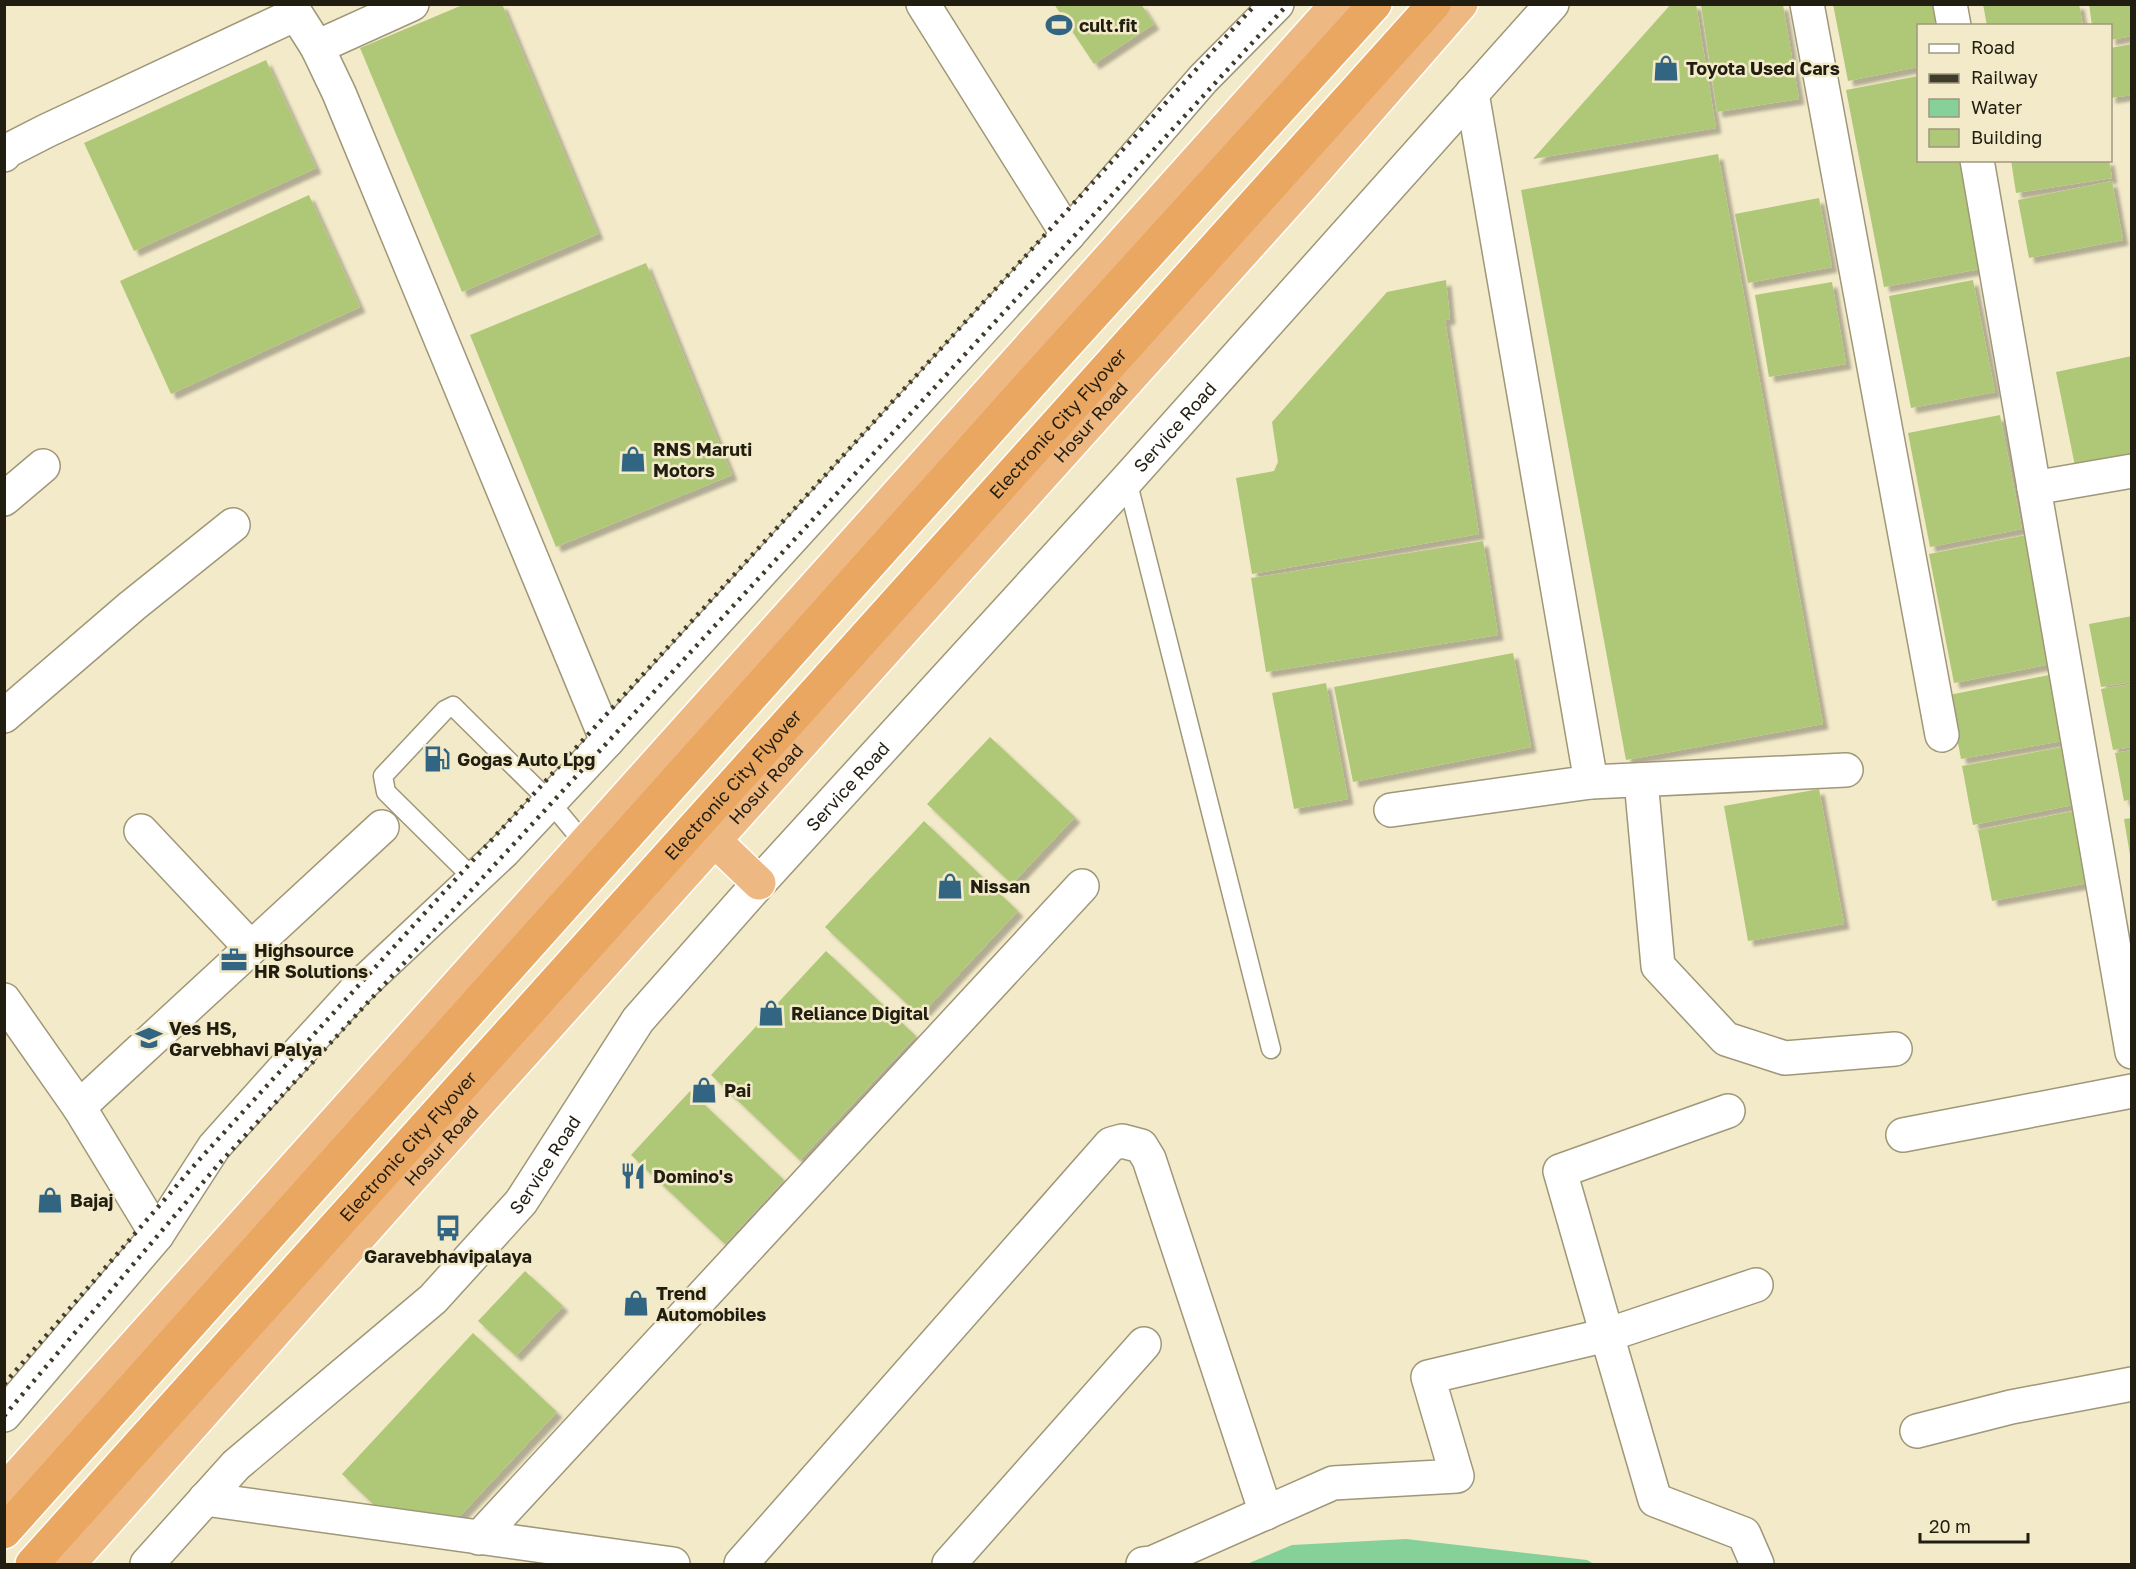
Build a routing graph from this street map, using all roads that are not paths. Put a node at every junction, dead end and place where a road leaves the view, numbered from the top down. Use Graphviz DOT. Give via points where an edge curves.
graph roads {
  1 [pos="412,4"];
  2 [pos="923,4"];
  3 [pos="1277,4"];
  4 [pos="1336,4"];
  5 [pos="1375,4"];
  6 [pos="1434,4"];
  7 [pos="1461,4"];
  8 [pos="1552,4"];
  9 [pos="1806,4"];
  10 [pos="1950,4"];
  11 [pos="308,9"];
  12 [pos="1954,24"];
  13 [pos="317,47"];
  14 [pos="1472,93"];
  15 [pos="4,155"];
  16 [pos="1977,162"];
  17 [pos="1068,235"];
  18 [pos="43,466"];
  19 [pos="2132,471"];
  20 [pos="1127,480"];
  21 [pos="2034,488"];
  22 [pos="4,499"];
  23 [pos="232,525"];
  24 [pos="4,716"];
  25 [pos="1942,735"];
  26 [pos="607,741"];
  27 [pos="1846,770"];
  28 [pos="1641,780"];
  29 [pos="1591,782"];
  30 [pos="550,802"];
  31 [pos="1391,810"];
  32 [pos="382,827"];
  33 [pos="141,831"];
  34 [pos="714,840"];
  35 [pos="585,844"];
  36 [pos="474,879"];
  37 [pos="759,883"];
  38 [pos="1082,886"];
  39 [pos="251,948"];
  40 [pos="4,1000"];
  41 [pos="14,1036"];
  42 [pos="1272,1049"];
  43 [pos="1894,1049"];
  44 [pos="2132,1052"];
  45 [pos="2132,1091"];
  46 [pos="79,1107"];
  47 [pos="1728,1111"];
  48 [pos="1903,1135"];
  49 [pos="157,1235"];
  50 [pos="1756,1285"];
  51 [pos="1607,1335"];
  52 [pos="1144,1344"];
  53 [pos="2132,1384"];
  54 [pos="4,1415"];
  55 [pos="1917,1431"];
  56 [pos="4,1491"];
  57 [pos="205,1499"];
  58 [pos="1266,1513"];
  59 [pos="4,1532"];
  60 [pos="479,1538"];
  61 [pos="32,1564"];
  62 [pos="69,1564"];
  63 [pos="147,1564"];
  64 [pos="673,1564"];
  65 [pos="741,1564"];
  66 [pos="949,1564"];
  67 [pos="1143,1564"];
  68 [pos="1757,1564"];
  1 -- 13 [label="street"];
  2 -- 17 [label="street"];
  3 -- 17 [label="street" via="1203,79"];
  4 -- 35 [label="highway"];
  5 -- 59 [label="highway"];
  6 -- 61 [label="highway, Electronic City Flyover"];
  7 -- 34 [label="highway, Hosur Road" via="1304,185"];
  8 -- 14 [label="street, Service Road"];
  9 -- 25 [label="street"];
  10 -- 12 [label="street"];
  11 -- 13 [label="street"];
  11 -- 15 [label="street"];
  13 -- 26 [label="street"];
  14 -- 20 [label="street, Service Road"];
  14 -- 29 [label="street"];
  16 -- 21 [label="street"];
  17 -- 26 [label="street"];
  18 -- 22 [label="street"];
  19 -- 21 [label="street"];
  20 -- 37 [label="street, Service Road"];
  20 -- 42 [label="lane"];
  21 -- 44 [label="street"];
  23 -- 24 [label="street"];
  26 -- 30 [label="street"];
  27 -- 28 [label="street"];
  28 -- 29 [label="street"];
  28 -- 43 [label="street" via="1658,966 1726,1039 1785,1058"];
  29 -- 31 [label="street"];
  30 -- 35 [label="lane"];
  30 -- 36 [label="street"];
  30 -- 36 [label="lane" via="458,710 453,706 445,710 383,776 382,782 386,792"];
  32 -- 39 [label="street"];
  33 -- 39 [label="street"];
  34 -- 37 [label="highway"];
  34 -- 62 [label="highway, Hosur Road"];
  35 -- 56 [label="highway"];
  36 -- 49 [label="street" via="358,988 214,1147"];
  37 -- 57 [label="street, Service Road" via="638,1020 521,1202 433,1299 236,1465"];
  38 -- 60 [label="street"];
  39 -- 46 [label="street"];
  40 -- 41 [label="street"];
  41 -- 46 [label="street"];
  45 -- 48 [label="street"];
  46 -- 49 [label="street"];
  47 -- 51 [label="street" via="1560,1171"];
  49 -- 54 [label="street"];
  50 -- 51 [label="street"];
  51 -- 58 [label="street" via="1428,1377 1457,1476 1333,1483"];
  51 -- 68 [label="street" via="1655,1500 1744,1534"];
  52 -- 66 [label="street"];
  53 -- 55 [label="street" via="2011,1407"];
  57 -- 60 [label="street"];
  57 -- 63 [label="street, Service Road"];
  58 -- 65 [label="street" via="1149,1160 1142,1146 1122,1141 1111,1144"];
  58 -- 67 [label="street"];
  60 -- 64 [label="street"];
}
